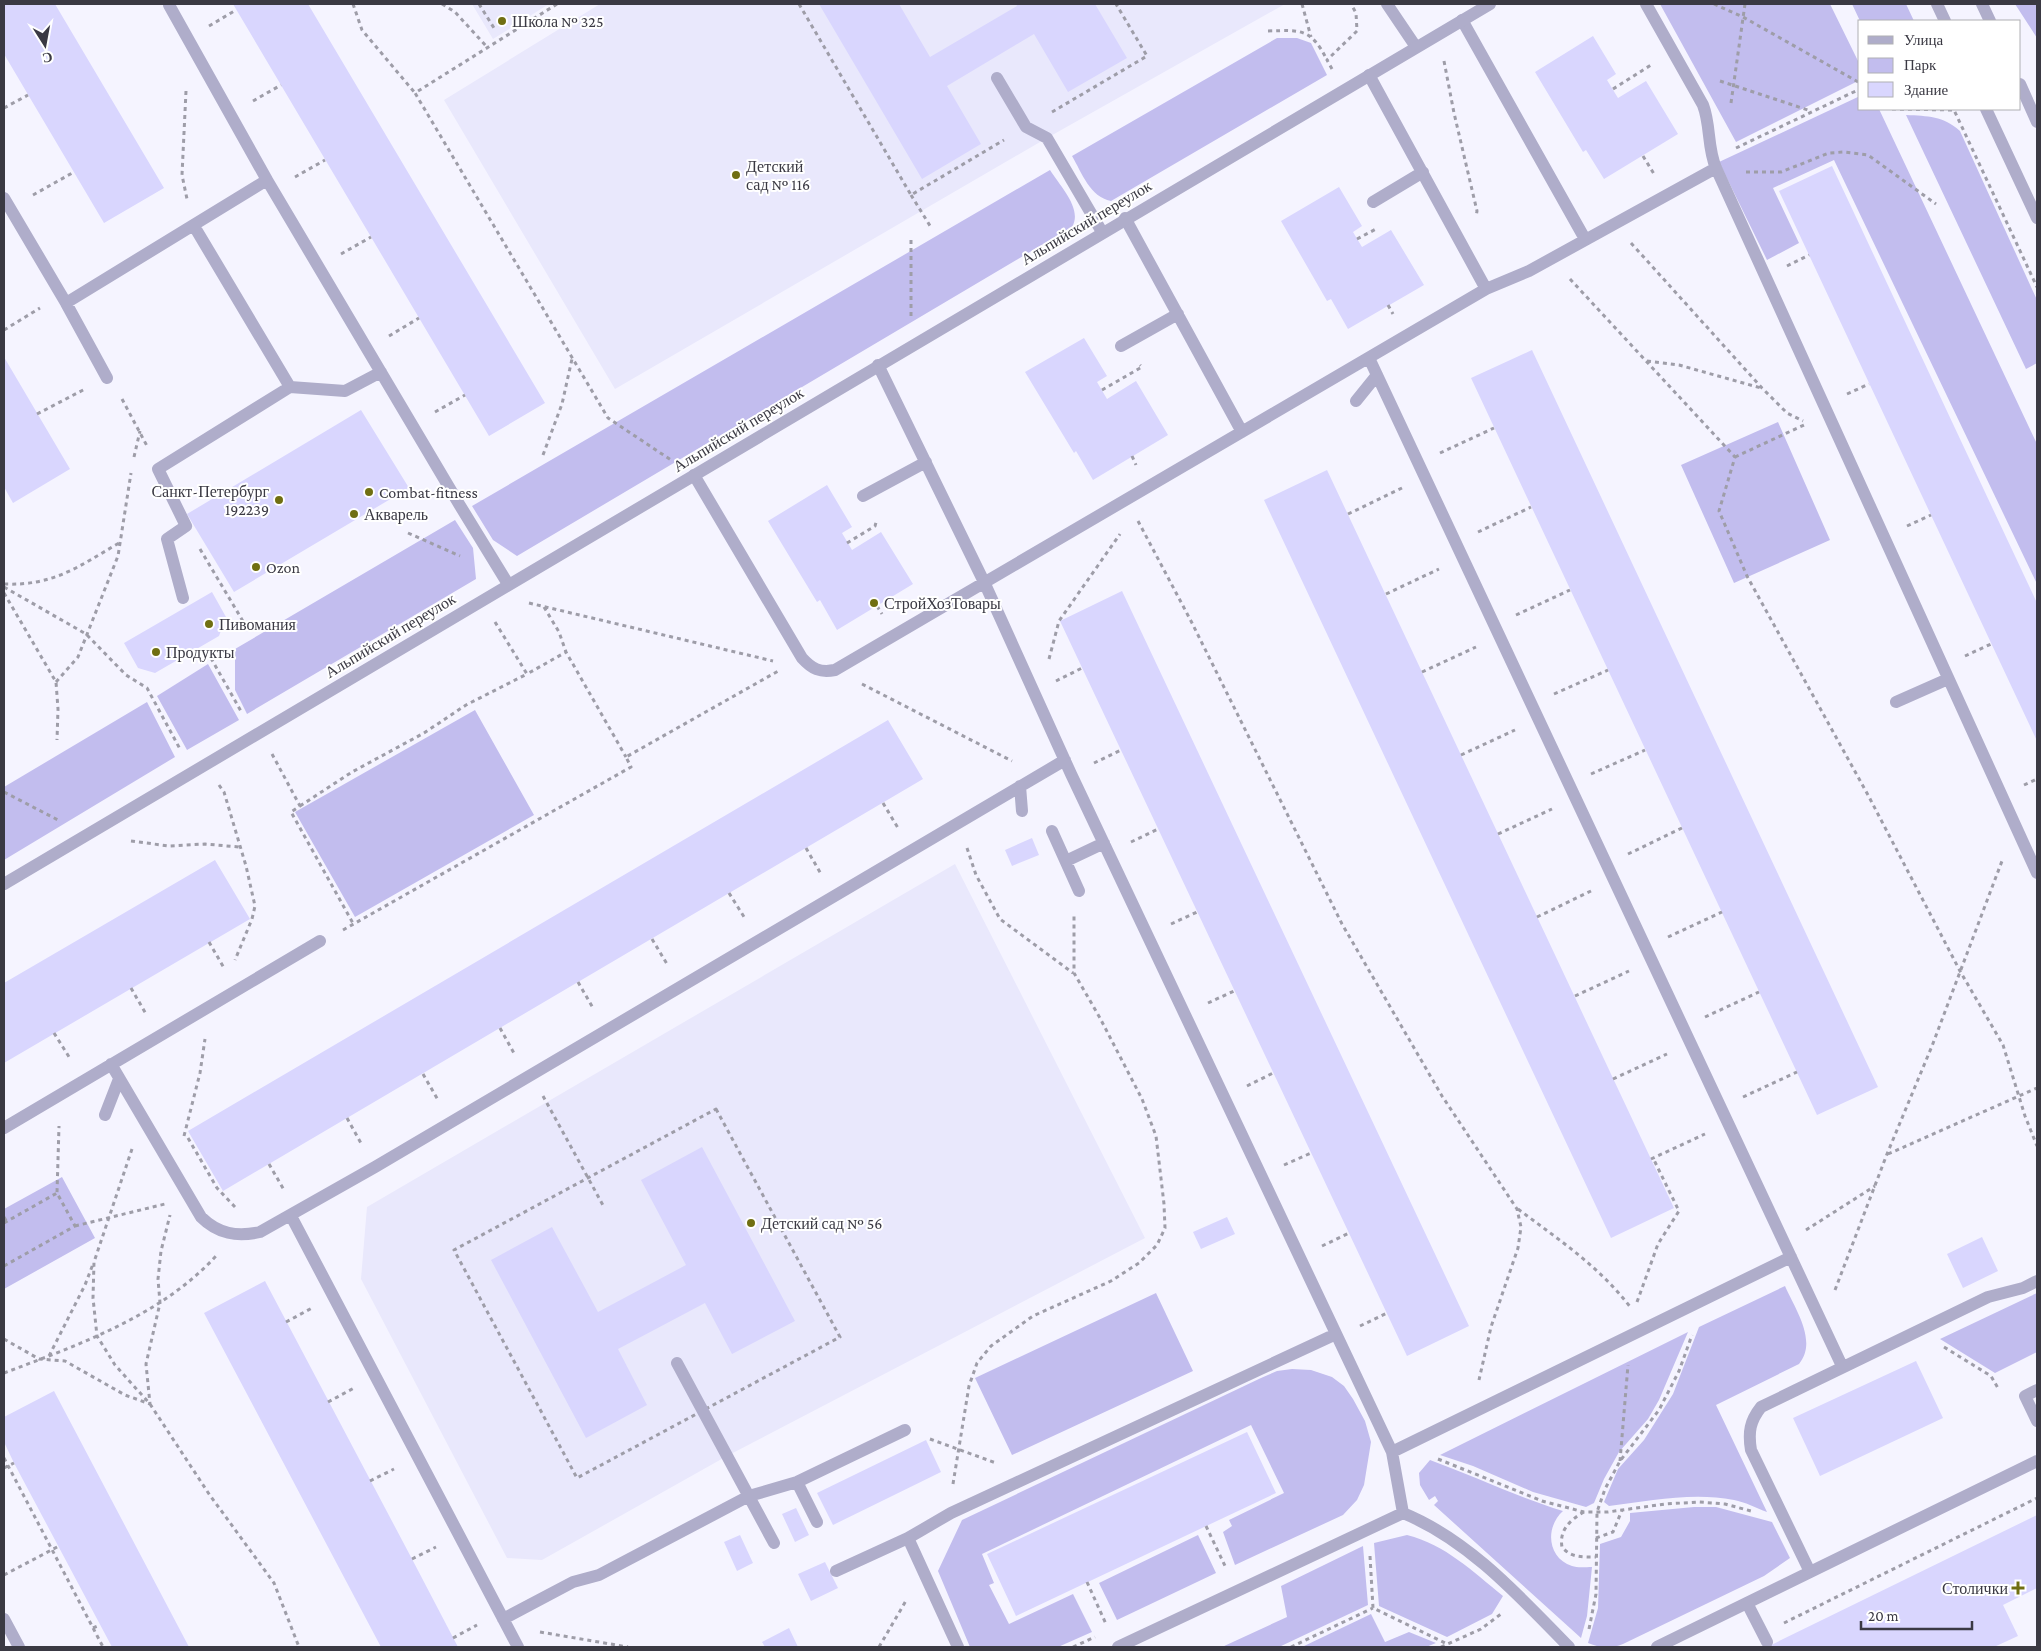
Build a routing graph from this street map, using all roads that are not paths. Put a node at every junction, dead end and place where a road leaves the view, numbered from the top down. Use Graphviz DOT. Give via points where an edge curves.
graph roads {
  1 [pos="1387,4"];
  2 [pos="1490,4"];
  3 [pos="1646,4"];
  4 [pos="1937,4"];
  5 [pos="1982,4"];
  6 [pos="169,5"];
  7 [pos="1462,20"];
  8 [pos="1945,20"];
  9 [pos="1990,20"];
  10 [pos="1416,47"];
  11 [pos="1369,75"];
  12 [pos="997,78"];
  13 [pos="2021,86"];
  14 [pos="1986,110"];
  15 [pos="2037,122"];
  16 [pos="1714,164"];
  17 [pos="1423,172"];
  18 [pos="270,184"];
  19 [pos="1373,202"];
  20 [pos="7,203"];
  21 [pos="1125,218"];
  22 [pos="2037,218"];
  23 [pos="194,226"];
  24 [pos="1102,232"];
  25 [pos="1585,240"];
  26 [pos="1486,289"];
  27 [pos="64,299"];
  28 [pos="1178,314"];
  29 [pos="1121,346"];
  30 [pos="1369,358"];
  31 [pos="878,365"];
  32 [pos="381,372"];
  33 [pos="1377,375"];
  34 [pos="107,378"];
  35 [pos="290,388"];
  36 [pos="1356,401"];
  37 [pos="1242,432"];
  38 [pos="926,462"];
  39 [pos="694,475"];
  40 [pos="863,496"];
  41 [pos="508,584"];
  42 [pos="985,584"];
  43 [pos="183,598"];
  44 [pos="1948,679"];
  45 [pos="1896,702"];
  46 [pos="1065,760"];
  47 [pos="1020,786"];
  48 [pos="1022,811"];
  49 [pos="1052,831"];
  50 [pos="1104,843"];
  51 [pos="1066,861"];
  52 [pos="2037,872"];
  53 [pos="4,884"];
  54 [pos="1079,891"];
  55 [pos="320,941"];
  56 [pos="111,1064"];
  57 [pos="119,1079"];
  58 [pos="105,1115"];
  59 [pos="4,1128"];
  60 [pos="291,1216"];
  61 [pos="1791,1257"];
  62 [pos="2037,1281"];
  63 [pos="1336,1334"];
  64 [pos="677,1363"];
  65 [pos="1842,1366"];
  66 [pos="2037,1390"];
  67 [pos="2037,1421"];
  68 [pos="905,1430"];
  69 [pos="1392,1452"];
  70 [pos="2037,1461"];
  71 [pos="797,1482"];
  72 [pos="749,1496"];
  73 [pos="1403,1513"];
  74 [pos="817,1522"];
  75 [pos="908,1538"];
  76 [pos="774,1543"];
  77 [pos="836,1571"];
  78 [pos="1810,1572"];
  79 [pos="1747,1603"];
  80 [pos="503,1618"];
  81 [pos="4,1619"];
  82 [pos="1764,1638"];
  83 [pos="19,1647"];
  84 [pos="518,1647"];
  85 [pos="958,1647"];
  86 [pos="1118,1647"];
  87 [pos="1569,1647"];
  88 [pos="1657,1647"];
  1 -- 10 [label="street"];
  2 -- 7 [label="street, Альпийский переулок"];
  3 -- 16 [label="street" via="1708,118"];
  4 -- 8 [label="street"];
  5 -- 9 [label="street"];
  6 -- 18 [label="street"];
  7 -- 10 [label="street, Альпийский переулок"];
  7 -- 25 [label="street"];
  10 -- 11 [label="street, Альпийский переулок"];
  11 -- 17 [label="street"];
  11 -- 21 [label="street, Альпийский переулок"];
  12 -- 24 [label="street" via="1026,127 1047,138"];
  13 -- 15 [label="street"];
  14 -- 22 [label="street"];
  16 -- 25 [label="street"];
  16 -- 44 [label="street"];
  17 -- 19 [label="street"];
  17 -- 26 [label="street"];
  18 -- 23 [label="street"];
  18 -- 32 [label="street"];
  20 -- 27 [label="street"];
  21 -- 24 [label="street, Альпийский переулок"];
  21 -- 28 [label="street"];
  23 -- 27 [label="street"];
  23 -- 35 [label="street"];
  24 -- 31 [label="street, Альпийский переулок"];
  25 -- 26 [label="street" via="1517,277"];
  26 -- 30 [label="street"];
  27 -- 34 [label="street"];
  28 -- 29 [label="street"];
  28 -- 37 [label="street"];
  30 -- 33 [label="street"];
  30 -- 37 [label="street"];
  31 -- 38 [label="street"];
  31 -- 39 [label="street, Альпийский переулок"];
  32 -- 35 [label="street" via="344,392"];
  32 -- 41 [label="street"];
  33 -- 36 [label="street"];
  33 -- 61 [label="street"];
  35 -- 43 [label="street" via="158,469 186,526 167,539"];
  37 -- 42 [label="street"];
  38 -- 40 [label="street"];
  38 -- 42 [label="street"];
  39 -- 41 [label="street, Альпийский переулок"];
  39 -- 42 [label="street" via="802,658 811,668 824,672 835,670"];
  41 -- 53 [label="street, Альпийский переулок"];
  42 -- 46 [label="street"];
  44 -- 45 [label="street"];
  44 -- 52 [label="street"];
  46 -- 47 [label="street"];
  46 -- 50 [label="street"];
  47 -- 48 [label="street"];
  47 -- 60 [label="street"];
  49 -- 51 [label="street"];
  50 -- 51 [label="street"];
  50 -- 63 [label="street"];
  51 -- 54 [label="street"];
  55 -- 56 [label="street"];
  56 -- 57 [label="street"];
  56 -- 59 [label="street"];
  57 -- 58 [label="street"];
  57 -- 60 [label="street" via="201,1217 210,1226 235,1235 260,1232"];
  60 -- 80 [label="street"];
  61 -- 65 [label="street"];
  61 -- 69 [label="street"];
  62 -- 65 [label="street" via="1988,1297"];
  63 -- 69 [label="street"];
  63 -- 75 [label="street" via="951,1513"];
  64 -- 72 [label="street"];
  65 -- 78 [label="street" via="1761,1407 1751,1420 1748,1436 1751,1450"];
  66 -- 67 [label="street" via="2025,1396"];
  68 -- 71 [label="street"];
  69 -- 73 [label="street"];
  70 -- 78 [label="street"];
  71 -- 72 [label="street"];
  71 -- 74 [label="street"];
  72 -- 76 [label="street"];
  72 -- 80 [label="street" via="599,1575 573,1582"];
  73 -- 86 [label="street"];
  73 -- 87 [label="street" via="1430,1524 1456,1541"];
  75 -- 77 [label="street"];
  75 -- 85 [label="street"];
  78 -- 79 [label="street"];
  79 -- 82 [label="street"];
  79 -- 88 [label="street"];
  80 -- 84 [label="street"];
  81 -- 83 [label="street"];
}
